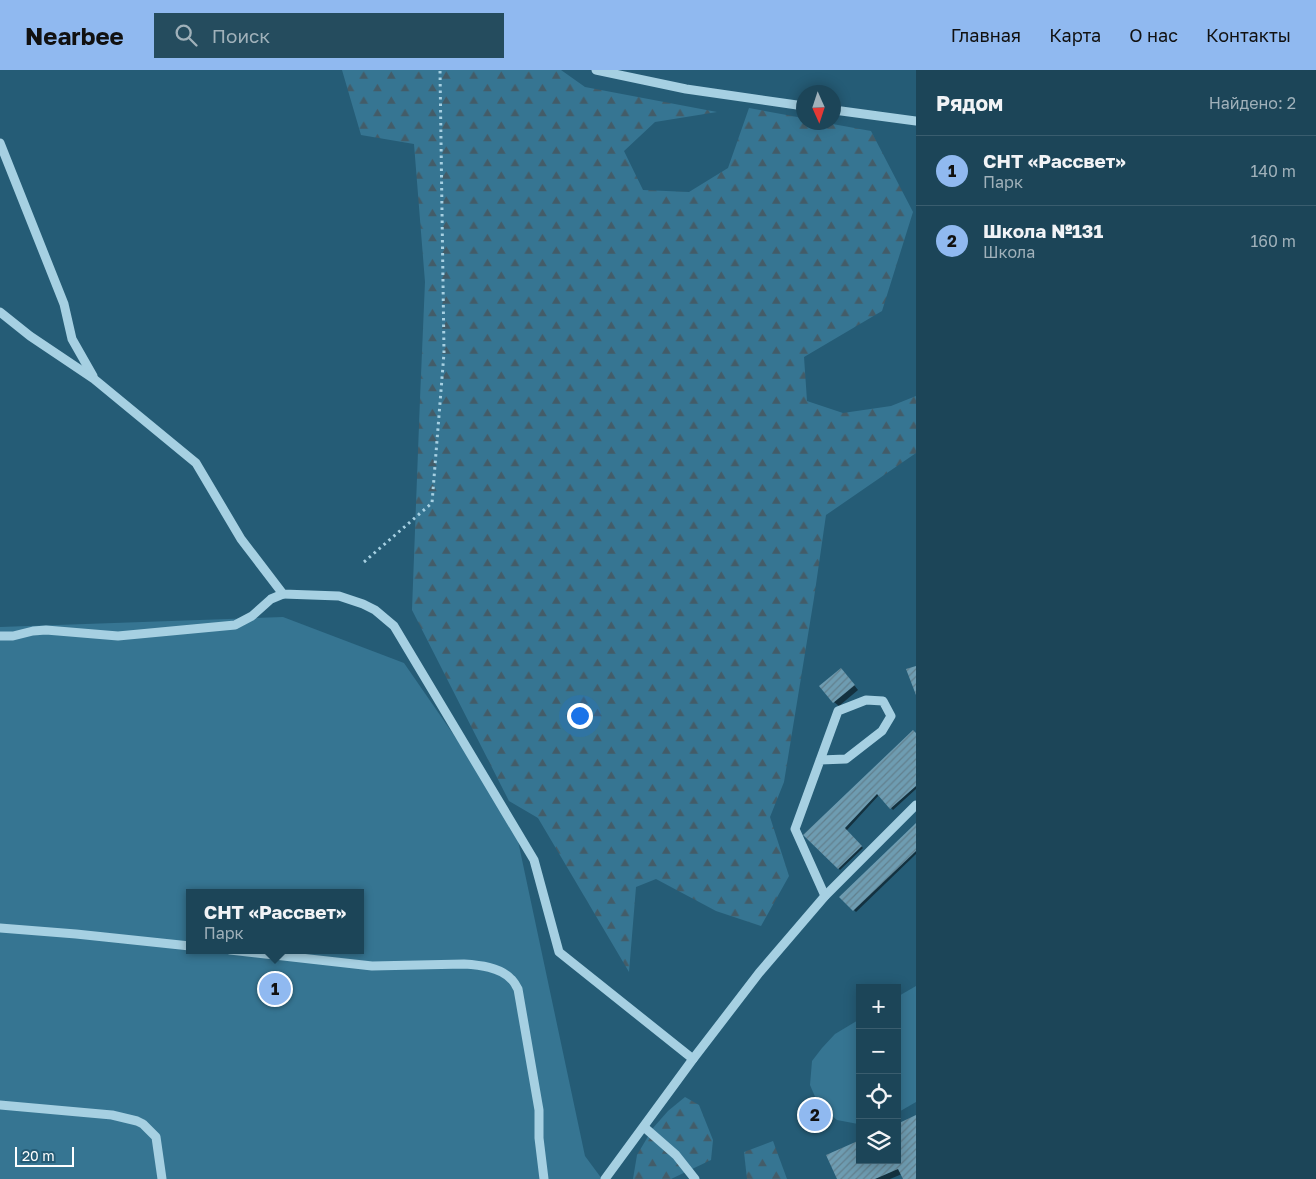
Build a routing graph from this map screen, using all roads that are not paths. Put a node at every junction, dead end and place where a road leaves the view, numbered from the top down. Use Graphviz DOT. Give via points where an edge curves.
graph roads {
  1 [pos="596,70"];
  2 [pos="796,105"];
  3 [pos="841,111"];
  4 [pos="916,121"];
  5 [pos="0,143"];
  6 [pos="0,312"];
  7 [pos="94,379"];
  8 [pos="283,594"];
  9 [pos="0,636"];
  10 [pos="820,760"];
  11 [pos="916,805"];
  12 [pos="825,896"];
  13 [pos="0,928"];
  14 [pos="186,946"];
  15 [pos="266,954"];
  16 [pos="693,1059"];
  17 [pos="0,1105"];
  18 [pos="644,1127"];
  19 [pos="162,1179"];
  20 [pos="544,1179"];
  21 [pos="605,1179"];
  22 [pos="695,1179"];
  1 -- 2 [label="street" via="686,90"];
  3 -- 4 [label="street"];
  5 -- 7 [label="street" via="64,304 72,339"];
  6 -- 7 [label="street"];
  7 -- 8 [label="street" via="196,463 241,539"];
  8 -- 9 [label="street" via="234,625 118,636 46,630"];
  8 -- 16 [label="street" via="339,596 375,610 394,626 534,860 559,952"];
  10 -- 10 [label="street" via="838,711 866,700 883,701 892,716 882,731 846,759"];
  10 -- 12 [label="street" via="795,829"];
  11 -- 12 [label="street"];
  12 -- 16 [label="street" via="758,973"];
  13 -- 14 [label="street"];
  15 -- 20 [label="street" via="372,966 476,965 489,967 511,979 518,989 540,1110 539,1138"];
  16 -- 18 [label="street"];
  17 -- 19 [label="street" via="112,1115 137,1121 156,1137"];
  18 -- 21 [label="street"];
  18 -- 22 [label="street" via="676,1156"];
}
